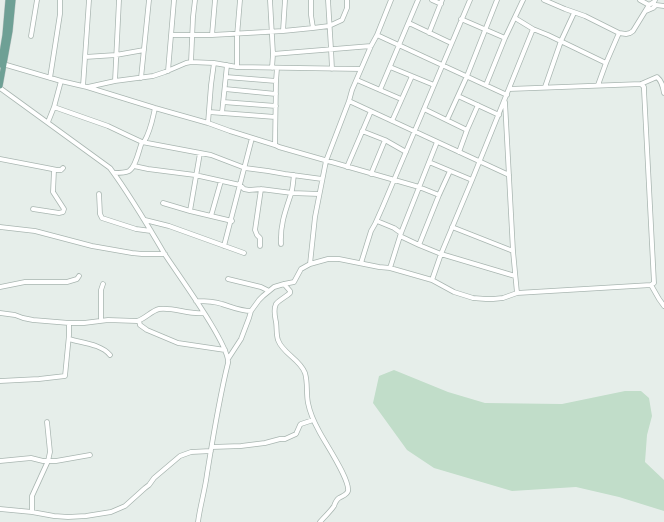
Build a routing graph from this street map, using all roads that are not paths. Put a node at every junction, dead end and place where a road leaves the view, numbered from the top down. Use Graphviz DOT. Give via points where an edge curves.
graph roads {
  1 [pos="8,0"];
  2 [pos="13,0"];
  3 [pos="37,0"];
  4 [pos="60,0"];
  5 [pos="89,0"];
  6 [pos="119,0"];
  7 [pos="149,0"];
  8 [pos="174,0"];
  9 [pos="195,0"];
  10 [pos="215,0"];
  11 [pos="240,0"];
  12 [pos="270,0"];
  13 [pos="285,0"];
  14 [pos="311,0"];
  15 [pos="328,0"];
  16 [pos="347,0"];
  17 [pos="391,0"];
  18 [pos="418,0"];
  19 [pos="432,0"];
  20 [pos="470,0"];
  21 [pos="497,0"];
  22 [pos="523,0"];
  23 [pos="544,0"];
  24 [pos="640,0"];
  25 [pos="442,2"];
  26 [pos="655,3"];
  27 [pos="649,5"];
  28 [pos="664,6"];
  29 [pos="645,11"];
  30 [pos="574,13"];
  31 [pos="515,18"];
  32 [pos="461,19"];
  33 [pos="409,23"];
  34 [pos="329,26"];
  35 [pos="313,28"];
  36 [pos="533,29"];
  37 [pos="485,30"];
  38 [pos="272,31"];
  39 [pos="283,31"];
  40 [pos="238,33"];
  41 [pos="429,33"];
  42 [pos="619,34"];
  43 [pos="171,35"];
  44 [pos="192,35"];
  45 [pos="212,35"];
  46 [pos="377,35"];
  47 [pos="31,36"];
  48 [pos="505,38"];
  49 [pos="561,41"];
  50 [pos="451,43"];
  51 [pos="399,45"];
  52 [pos="371,46"];
  53 [pos="331,49"];
  54 [pos="144,50"];
  55 [pos="273,54"];
  56 [pos="116,55"];
  57 [pos="85,57"];
  58 [pos="192,62"];
  59 [pos="214,63"];
  60 [pos="606,63"];
  61 [pos="2,64"];
  62 [pos="227,65"];
  63 [pos="443,65"];
  64 [pos="237,67"];
  65 [pos="390,67"];
  66 [pos="272,68"];
  67 [pos="277,68"];
  68 [pos="332,68"];
  69 [pos="361,69"];
  70 [pos="168,70"];
  71 [pos="412,76"];
  72 [pos="467,76"];
  73 [pos="226,77"];
  74 [pos="50,78"];
  75 [pos="141,78"];
  76 [pos="357,80"];
  77 [pos="61,81"];
  78 [pos="115,81"];
  79 [pos="276,81"];
  80 [pos="641,84"];
  81 [pos="434,85"];
  82 [pos="486,85"];
  83 [pos="598,85"];
  84 [pos="0,87"];
  85 [pos="85,87"];
  86 [pos="546,87"];
  87 [pos="225,89"];
  88 [pos="509,89"];
  89 [pos="380,90"];
  90 [pos="664,93"];
  91 [pos="276,94"];
  92 [pos="458,96"];
  93 [pos="506,97"];
  94 [pos="401,99"];
  95 [pos="349,101"];
  96 [pos="223,102"];
  97 [pos="478,105"];
  98 [pos="276,106"];
  99 [pos="54,107"];
  100 [pos="155,108"];
  101 [pos="424,109"];
  102 [pos="371,111"];
  103 [pos="209,112"];
  104 [pos="222,113"];
  105 [pos="499,115"];
  106 [pos="276,118"];
  107 [pos="447,120"];
  108 [pos="392,121"];
  109 [pos="48,122"];
  110 [pos="208,123"];
  111 [pos="467,130"];
  112 [pos="362,131"];
  113 [pos="415,131"];
  114 [pos="252,138"];
  115 [pos="385,140"];
  116 [pos="143,142"];
  117 [pos="438,142"];
  118 [pos="275,145"];
  119 [pos="406,152"];
  120 [pos="459,152"];
  121 [pos="200,153"];
  122 [pos="0,159"];
  123 [pos="326,160"];
  124 [pos="480,161"];
  125 [pos="429,162"];
  126 [pos="134,166"];
  127 [pos="347,167"];
  128 [pos="63,168"];
  129 [pos="245,168"];
  130 [pos="54,170"];
  131 [pos="450,171"];
  132 [pos="114,173"];
  133 [pos="371,174"];
  134 [pos="196,175"];
  135 [pos="294,175"];
  136 [pos="509,175"];
  137 [pos="322,179"];
  138 [pos="394,180"];
  139 [pos="472,180"];
  140 [pos="220,181"];
  141 [pos="240,185"];
  142 [pos="419,187"];
  143 [pos="261,189"];
  144 [pos="292,193"];
  145 [pos="99,194"];
  146 [pos="319,194"];
  147 [pos="439,194"];
  148 [pos="162,202"];
  149 [pos="32,209"];
  150 [pos="190,210"];
  151 [pos="211,216"];
  152 [pos="145,220"];
  153 [pos="377,220"];
  154 [pos="232,221"];
  155 [pos="0,227"];
  156 [pos="452,227"];
  157 [pos="151,231"];
  158 [pos="400,234"];
  159 [pos="281,244"];
  160 [pos="419,245"];
  161 [pos="224,246"];
  162 [pos="260,246"];
  163 [pos="513,250"];
  164 [pos="244,253"];
  165 [pos="165,254"];
  166 [pos="441,254"];
  167 [pos="310,264"];
  168 [pos="361,264"];
  169 [pos="390,268"];
  170 [pos="79,276"];
  171 [pos="515,276"];
  172 [pos="228,279"];
  173 [pos="432,280"];
  174 [pos="103,284"];
  175 [pos="284,284"];
  176 [pos="651,285"];
  177 [pos="0,287"];
  178 [pos="268,291"];
  179 [pos="518,294"];
  180 [pos="196,301"];
  181 [pos="664,305"];
  182 [pos="251,311"];
  183 [pos="0,313"];
  184 [pos="203,313"];
  185 [pos="101,321"];
  186 [pos="139,321"];
  187 [pos="69,323"];
  188 [pos="69,339"];
  189 [pos="225,350"];
  190 [pos="110,355"];
  191 [pos="228,359"];
  192 [pos="0,381"];
  193 [pos="313,420"];
  194 [pos="47,422"];
  195 [pos="211,449"];
  196 [pos="90,455"];
  197 [pos="0,461"];
  198 [pos="48,461"];
  199 [pos="0,509"];
  200 [pos="32,512"];
  201 [pos="198,522"];
  202 [pos="320,522"];
  1 -- 61 [label="main road"];
  2 -- 61 [label="main road" via="10,31"];
  3 -- 47 [label="street"];
  4 -- 74 [label="street"];
  5 -- 57 [label="street"];
  6 -- 56 [label="street"];
  7 -- 54 [label="street"];
  8 -- 43 [label="street"];
  9 -- 44 [label="street"];
  10 -- 45 [label="street"];
  11 -- 40 [label="street"];
  12 -- 38 [label="street"];
  13 -- 39 [label="street"];
  14 -- 35 [label="street"];
  15 -- 34 [label="street"];
  16 -- 34 [label="street" via="343,19"];
  17 -- 46 [label="street"];
  18 -- 33 [label="street"];
  19 -- 25 [label="street"];
  20 -- 32 [label="street"];
  21 -- 37 [label="street"];
  22 -- 31 [label="street"];
  23 -- 30 [label="street"];
  24 -- 27 [label="street"];
  25 -- 41 [label="street"];
  26 -- 27 [label="street"];
  26 -- 28 [label="street"];
  26 -- 29 [label="street" via="650,10"];
  27 -- 29 [label="street"];
  29 -- 42 [label="street" via="632,32"];
  30 -- 42 [label="street"];
  30 -- 49 [label="street"];
  31 -- 36 [label="street"];
  31 -- 48 [label="street"];
  32 -- 37 [label="street"];
  32 -- 50 [label="street"];
  33 -- 41 [label="street"];
  33 -- 51 [label="street"];
  34 -- 35 [label="street"];
  34 -- 53 [label="street"];
  35 -- 39 [label="street"];
  36 -- 49 [label="street"];
  36 -- 88 [label="street"];
  37 -- 48 [label="street"];
  37 -- 72 [label="street"];
  38 -- 39 [label="street"];
  38 -- 40 [label="street"];
  38 -- 55 [label="street"];
  40 -- 45 [label="street"];
  40 -- 64 [label="street"];
  41 -- 50 [label="street"];
  42 -- 60 [label="street"];
  43 -- 44 [label="street"];
  43 -- 70 [label="street"];
  44 -- 45 [label="street"];
  44 -- 58 [label="street"];
  46 -- 51 [label="street"];
  46 -- 52 [label="street"];
  48 -- 82 [label="street"];
  49 -- 60 [label="street"];
  49 -- 86 [label="street"];
  50 -- 63 [label="street"];
  51 -- 63 [label="street"];
  51 -- 65 [label="street"];
  52 -- 53 [label="street"];
  52 -- 69 [label="street"];
  53 -- 55 [label="street"];
  53 -- 68 [label="street"];
  54 -- 56 [label="street"];
  54 -- 75 [label="street"];
  55 -- 66 [label="street"];
  56 -- 57 [label="street"];
  56 -- 78 [label="street"];
  57 -- 85 [label="street"];
  58 -- 59 [label="street"];
  58 -- 70 [label="street"];
  59 -- 62 [label="street"];
  59 -- 103 [label="street"];
  60 -- 83 [label="street"];
  61 -- 74 [label="street"];
  61 -- 84 [label="main road"];
  62 -- 64 [label="street"];
  62 -- 73 [label="street"];
  63 -- 72 [label="street"];
  63 -- 81 [label="street"];
  64 -- 66 [label="street"];
  65 -- 71 [label="street"];
  65 -- 89 [label="street"];
  66 -- 67 [label="street"];
  67 -- 68 [label="street"];
  67 -- 79 [label="street"];
  68 -- 69 [label="street"];
  69 -- 76 [label="street"];
  70 -- 75 [label="street"];
  71 -- 81 [label="street"];
  71 -- 94 [label="street"];
  72 -- 82 [label="street"];
  72 -- 92 [label="street"];
  73 -- 79 [label="street"];
  73 -- 87 [label="street"];
  74 -- 77 [label="street"];
  75 -- 78 [label="street"];
  76 -- 89 [label="street"];
  76 -- 95 [label="street"];
  77 -- 85 [label="street"];
  77 -- 99 [label="street"];
  78 -- 85 [label="street"];
  79 -- 91 [label="street"];
  80 -- 83 [label="street"];
  80 -- 90 [label="street" via="658,77"];
  80 -- 176 [label="street" via="644,87 650,192 654,283"];
  81 -- 101 [label="street"];
  82 -- 93 [label="street"];
  83 -- 86 [label="street"];
  84 -- 109 [label="street"];
  85 -- 100 [label="street"];
  86 -- 88 [label="street"];
  87 -- 91 [label="street"];
  87 -- 96 [label="street"];
  88 -- 93 [label="street"];
  89 -- 94 [label="street"];
  91 -- 98 [label="street"];
  92 -- 97 [label="street"];
  92 -- 107 [label="street"];
  93 -- 105 [label="street"];
  93 -- 136 [label="street"];
  94 -- 108 [label="street"];
  95 -- 102 [label="street"];
  95 -- 123 [label="street"];
  96 -- 98 [label="street"];
  96 -- 104 [label="street"];
  97 -- 105 [label="street"];
  97 -- 111 [label="street"];
  98 -- 106 [label="street"];
  99 -- 109 [label="street"];
  99 -- 116 [label="street" via="73,112"];
  100 -- 110 [label="street"];
  100 -- 116 [label="street" via="151,126"];
  101 -- 107 [label="street"];
  101 -- 113 [label="street"];
  102 -- 108 [label="street"];
  102 -- 112 [label="street"];
  103 -- 104 [label="street"];
  103 -- 110 [label="street"];
  104 -- 106 [label="street"];
  105 -- 124 [label="street"];
  106 -- 118 [label="street"];
  107 -- 111 [label="street"];
  108 -- 113 [label="street"];
  109 -- 132 [label="street"];
  110 -- 114 [label="street"];
  111 -- 120 [label="street"];
  112 -- 115 [label="street"];
  112 -- 127 [label="street"];
  113 -- 117 [label="street"];
  113 -- 119 [label="street"];
  114 -- 118 [label="street"];
  114 -- 129 [label="street"];
  115 -- 119 [label="street"];
  115 -- 133 [label="street"];
  116 -- 121 [label="street"];
  116 -- 126 [label="street"];
  117 -- 120 [label="street"];
  117 -- 125 [label="street"];
  118 -- 123 [label="street"];
  119 -- 138 [label="street"];
  120 -- 124 [label="street"];
  121 -- 129 [label="street"];
  121 -- 134 [label="street"];
  122 -- 130 [label="street"];
  123 -- 127 [label="street"];
  123 -- 137 [label="street"];
  124 -- 136 [label="street"];
  124 -- 139 [label="street"];
  125 -- 131 [label="street"];
  125 -- 142 [label="street"];
  126 -- 132 [label="street" via="128,171"];
  126 -- 134 [label="street"];
  127 -- 133 [label="street"];
  128 -- 130 [label="street"];
  129 -- 135 [label="street"];
  129 -- 141 [label="street"];
  130 -- 149 [label="street" via="53,192 64,210 59,213"];
  131 -- 139 [label="street"];
  131 -- 147 [label="street"];
  132 -- 152 [label="street"];
  133 -- 138 [label="street"];
  134 -- 140 [label="street"];
  134 -- 150 [label="street"];
  135 -- 137 [label="street"];
  135 -- 144 [label="street"];
  136 -- 163 [label="street"];
  137 -- 146 [label="street"];
  138 -- 142 [label="street"];
  138 -- 153 [label="street"];
  139 -- 156 [label="street"];
  140 -- 141 [label="street"];
  140 -- 151 [label="street"];
  141 -- 143 [label="street" via="249,190"];
  141 -- 154 [label="street"];
  142 -- 147 [label="street"];
  142 -- 158 [label="street"];
  143 -- 144 [label="street"];
  143 -- 162 [label="street" via="255,230 260,238"];
  144 -- 146 [label="street"];
  144 -- 159 [label="street" via="283,218"];
  145 -- 157 [label="street" via="102,218"];
  146 -- 167 [label="street"];
  147 -- 160 [label="street"];
  148 -- 150 [label="street"];
  150 -- 151 [label="street"];
  151 -- 154 [label="street"];
  152 -- 157 [label="street"];
  152 -- 161 [label="street"];
  153 -- 158 [label="street" via="394,228"];
  153 -- 168 [label="street"];
  154 -- 161 [label="street"];
  155 -- 165 [label="street" via="35,231 92,246 132,253"];
  156 -- 163 [label="street"];
  156 -- 166 [label="street"];
  157 -- 165 [label="street"];
  158 -- 160 [label="street"];
  158 -- 169 [label="street"];
  160 -- 166 [label="street"];
  161 -- 164 [label="street"];
  163 -- 171 [label="street"];
  165 -- 180 [label="street"];
  166 -- 171 [label="street"];
  166 -- 173 [label="street"];
  167 -- 168 [label="street" via="328,259 348,260"];
  167 -- 175 [label="street" via="301,269 294,282"];
  168 -- 169 [label="street"];
  169 -- 173 [label="street"];
  170 -- 177 [label="street" via="67,282 25,282"];
  171 -- 179 [label="street"];
  172 -- 178 [label="street"];
  173 -- 179 [label="street" via="454,292 480,299 503,298"];
  174 -- 185 [label="street"];
  175 -- 178 [label="street"];
  175 -- 193 [label="street" via="290,294 276,304 278,339 281,346 305,373 308,403"];
  176 -- 179 [label="street"];
  176 -- 181 [label="street"];
  178 -- 182 [label="street"];
  180 -- 182 [label="street" via="213,301 241,311"];
  180 -- 184 [label="street"];
  182 -- 191 [label="street" via="241,339"];
  183 -- 187 [label="street" via="32,320"];
  184 -- 186 [label="street" via="160,309"];
  184 -- 189 [label="street"];
  185 -- 186 [label="street"];
  185 -- 187 [label="street"];
  186 -- 189 [label="street" via="147,330 178,343"];
  187 -- 188 [label="street"];
  188 -- 190 [label="street" via="100,347"];
  188 -- 192 [label="street" via="64,377"];
  189 -- 191 [label="street"];
  191 -- 195 [label="street"];
  193 -- 195 [label="street" via="301,424 296,434 285,439"];
  193 -- 202 [label="street" via="343,473 348,491 337,499 333,508"];
  194 -- 198 [label="street" via="50,452"];
  195 -- 200 [label="street" via="180,456 125,506 111,512 68,517"];
  195 -- 201 [label="street"];
  196 -- 198 [label="street"];
  197 -- 198 [label="street" via="32,458"];
  198 -- 200 [label="street" via="32,496"];
  199 -- 200 [label="street"];
}
